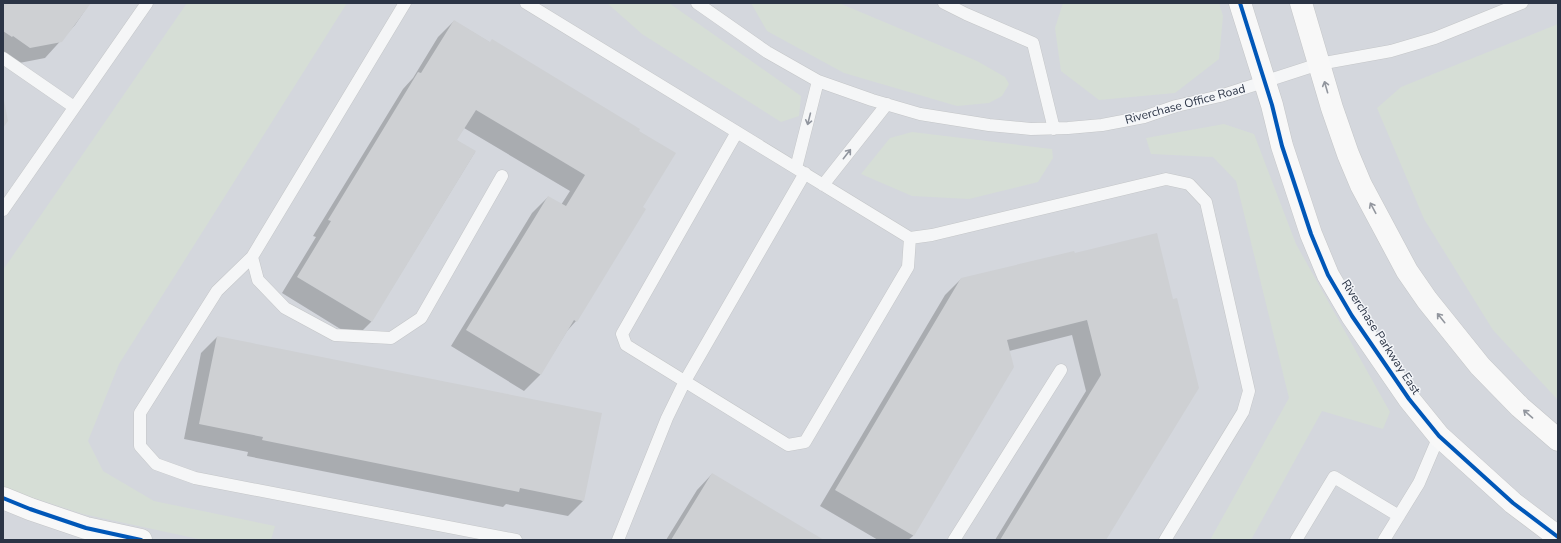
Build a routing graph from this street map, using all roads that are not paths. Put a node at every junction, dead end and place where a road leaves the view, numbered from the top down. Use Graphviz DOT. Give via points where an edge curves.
graph roads {
  1 [pos="147,3"];
  2 [pos="406,3"];
  3 [pos="526,3"];
  4 [pos="944,3"];
  5 [pos="1240,3"];
  6 [pos="1301,3"];
  7 [pos="1522,3"];
  8 [pos="701,4"];
  9 [pos="3,58"];
  10 [pos="1319,64"];
  11 [pos="818,81"];
  12 [pos="1264,82"];
  13 [pos="887,104"];
  14 [pos="74,107"];
  15 [pos="1054,128"];
  16 [pos="737,132"];
  17 [pos="800,171"];
  18 [pos="502,176"];
  19 [pos="823,185"];
  20 [pos="3,210"];
  21 [pos="910,238"];
  22 [pos="252,257"];
  23 [pos="1061,370"];
  24 [pos="685,381"];
  25 [pos="1439,436"];
  26 [pos="1558,440"];
  27 [pos="3,498"];
  28 [pos="1399,516"];
  29 [pos="1558,537"];
  30 [pos="141,540"];
  31 [pos="516,540"];
  32 [pos="618,540"];
  33 [pos="954,540"];
  34 [pos="1165,540"];
  35 [pos="1296,540"];
  36 [pos="1384,540"];
  1 -- 14 [label="lane"];
  2 -- 22 [label="lane"];
  3 -- 16 [label="lane"];
  4 -- 15 [label="lane" via="1033,43"];
  5 -- 12 [label="street, Riverchase Parkway East"];
  6 -- 10 [label="street"];
  7 -- 10 [label="lane, Riverchase Office Road" via="1436,38 1391,51"];
  8 -- 11 [label="lane, Riverchase Office Road" via="767,52"];
  9 -- 14 [label="lane"];
  10 -- 12 [label="lane, Riverchase Office Road"];
  26 -- 10 [label="street, one-way" via="1520,407 1480,366 1407,272 1361,185 1332,108"];
  11 -- 13 [label="lane, Riverchase Office Road"];
  11 -- 17 [label="lane, one-way"];
  12 -- 15 [label="lane, Riverchase Office Road" via="1144,117 1102,125"];
  12 -- 25 [label="street, Riverchase Parkway East" via="1306,219 1328,274 1352,316 1400,386"];
  13 -- 15 [label="lane, Riverchase Office Road" via="920,114 989,125 1031,129"];
  19 -- 13 [label="lane, one-way"];
  14 -- 20 [label="lane"];
  16 -- 17 [label="lane"];
  16 -- 24 [label="lane" via="622,334 626,344"];
  17 -- 19 [label="lane"];
  17 -- 24 [label="lane"];
  18 -- 22 [label="lane" via="421,318 391,338 335,335 284,308 258,280"];
  19 -- 21 [label="lane"];
  21 -- 24 [label="lane" via="908,267 805,442 788,445"];
  21 -- 34 [label="lane" via="932,235 1166,179 1189,184 1206,202 1249,391 1243,412"];
  22 -- 31 [label="lane" via="217,291 140,412 140,446 156,464 195,478"];
  23 -- 33 [label="lane"];
  24 -- 32 [label="lane" via="667,418"];
  25 -- 28 [label="lane" via="1419,483"];
  25 -- 29 [label="street, Riverchase Parkway East" via="1513,503"];
  27 -- 30 [label="street" via="86,528"];
  28 -- 35 [label="lane" via="1334,477"];
  28 -- 36 [label="lane"];
}
